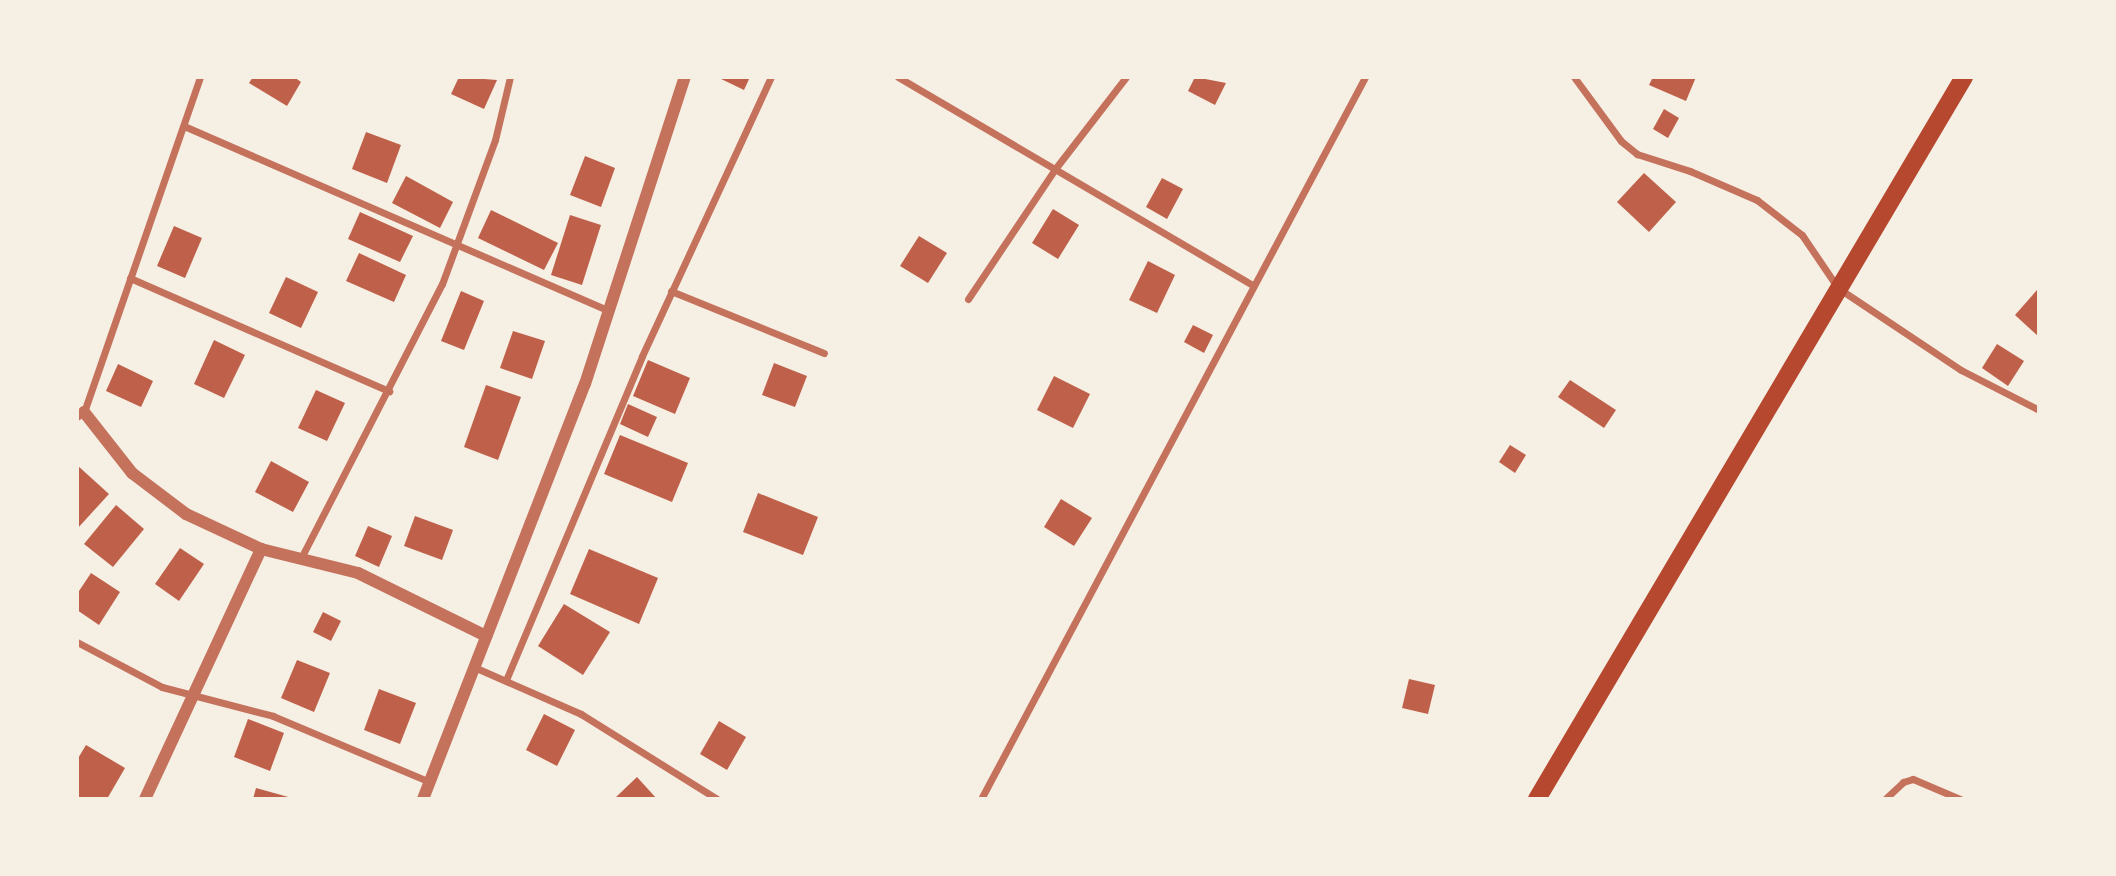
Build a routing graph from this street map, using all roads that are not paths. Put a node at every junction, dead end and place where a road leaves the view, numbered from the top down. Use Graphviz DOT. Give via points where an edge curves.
graph roads {
  1 [pos="200,77"];
  2 [pos="510,77"];
  3 [pos="684,77"];
  4 [pos="771,77"];
  5 [pos="898,77"];
  6 [pos="1126,77"];
  7 [pos="1365,77"];
  8 [pos="1574,77"];
  9 [pos="1964,77"];
  10 [pos="184,126"];
  11 [pos="1055,169"];
  12 [pos="459,244"];
  13 [pos="131,278"];
  14 [pos="1253,285"];
  15 [pos="1838,288"];
  16 [pos="671,291"];
  17 [pos="968,299"];
  18 [pos="611,311"];
  19 [pos="824,353"];
  20 [pos="388,391"];
  21 [pos="2039,410"];
  22 [pos="80,414"];
  23 [pos="261,549"];
  24 [pos="300,558"];
  25 [pos="486,636"];
  26 [pos="77,642"];
  27 [pos="474,667"];
  28 [pos="506,680"];
  29 [pos="194,695"];
  30 [pos="430,782"];
  31 [pos="145,799"];
  32 [pos="423,799"];
  33 [pos="717,799"];
  34 [pos="981,799"];
  35 [pos="1537,799"];
  36 [pos="1885,799"];
  37 [pos="1960,799"];
  1 -- 10 [label="street"];
  2 -- 12 [label="street"];
  3 -- 18 [label="street"];
  4 -- 16 [label="street"];
  5 -- 11 [label="street"];
  6 -- 11 [label="street"];
  7 -- 14 [label="street"];
  8 -- 15 [label="street" via="1621,141 1637,154 1757,200 1802,235"];
  9 -- 15 [label="main road"];
  10 -- 12 [label="street"];
  10 -- 13 [label="street"];
  11 -- 14 [label="street"];
  11 -- 17 [label="street"];
  12 -- 18 [label="street"];
  12 -- 20 [label="street"];
  13 -- 20 [label="street"];
  13 -- 22 [label="street"];
  14 -- 34 [label="street"];
  15 -- 21 [label="street" via="1961,370"];
  15 -- 35 [label="main road"];
  16 -- 19 [label="street"];
  16 -- 28 [label="street"];
  18 -- 25 [label="street"];
  20 -- 24 [label="street"];
  22 -- 23 [label="street" via="153,494"];
  23 -- 24 [label="street"];
  23 -- 29 [label="street"];
  24 -- 25 [label="street" via="358,573"];
  25 -- 27 [label="street"];
  26 -- 29 [label="street" via="137,677"];
  27 -- 28 [label="street"];
  27 -- 30 [label="street"];
  28 -- 33 [label="street" via="582,714"];
  29 -- 30 [label="street" via="313,731"];
  29 -- 31 [label="street"];
  30 -- 32 [label="street"];
  36 -- 37 [label="street" via="1913,779"];
}
